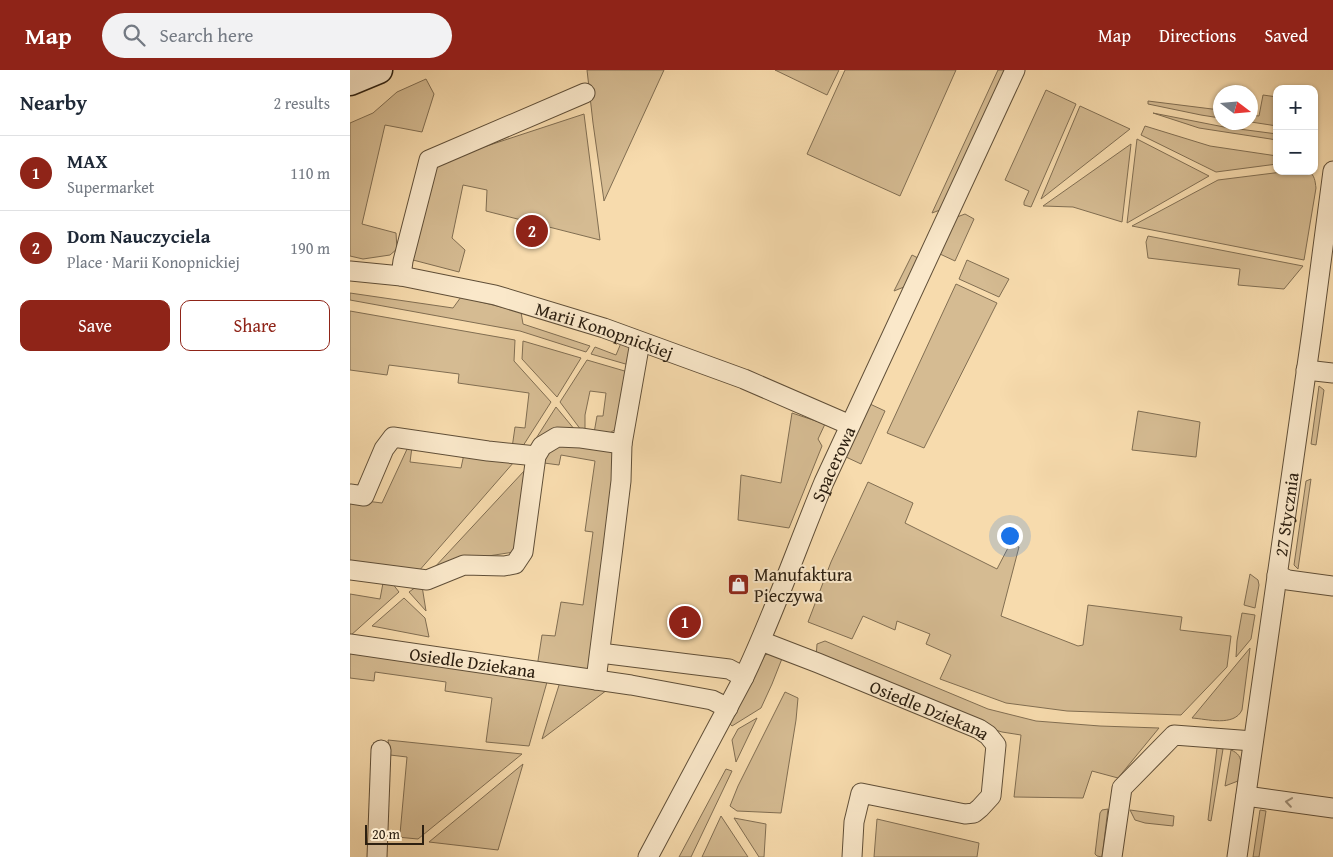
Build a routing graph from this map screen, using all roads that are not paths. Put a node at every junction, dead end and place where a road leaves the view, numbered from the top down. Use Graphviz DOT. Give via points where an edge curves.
graph roads {
  1 [pos="379,70"];
  2 [pos="1015,70"];
  3 [pos="350,82"];
  4 [pos="585,93"];
  5 [pos="1333,171"];
  6 [pos="350,271"];
  7 [pos="401,276"];
  8 [pos="640,342"];
  9 [pos="1306,370"];
  10 [pos="1333,373"];
  11 [pos="850,425"];
  12 [pos="622,444"];
  13 [pos="536,456"];
  14 [pos="350,494"];
  15 [pos="350,570"];
  16 [pos="1277,574"];
  17 [pos="1333,586"];
  18 [pos="761,641"];
  19 [pos="350,644"];
  20 [pos="600,653"];
  21 [pos="744,677"];
  22 [pos="596,680"];
  23 [pos="728,708"];
  24 [pos="1253,741"];
  25 [pos="381,750"];
  26 [pos="1246,796"];
  27 [pos="1333,808"];
  28 [pos="377,857"];
  29 [pos="648,857"];
  30 [pos="852,857"];
  31 [pos="1112,857"];
  32 [pos="1237,857"];
  1 -- 3 [label="street"];
  2 -- 11 [label="street, Spacerowa"];
  4 -- 7 [label="street" via="429,160"];
  5 -- 9 [label="street, 27 Stycznia"];
  6 -- 7 [label="street, Marii Konopnickiej"];
  7 -- 8 [label="street, Marii Konopnickiej" via="495,295"];
  8 -- 11 [label="street, Marii Konopnickiej" via="744,378"];
  8 -- 12 [label="street"];
  9 -- 10 [label="street"];
  9 -- 16 [label="street, 27 Stycznia"];
  11 -- 18 [label="street, Spacerowa" via="800,538"];
  12 -- 13 [label="street" via="557,437 542,446"];
  12 -- 20 [label="street" via="621,481"];
  13 -- 14 [label="street" via="393,437 384,449 364,496"];
  13 -- 15 [label="street" via="523,552 515,564 464,565 427,580"];
  16 -- 17 [label="street" via="1288,580"];
  16 -- 24 [label="street, 27 Stycznia"];
  18 -- 21 [label="street, Spacerowa"];
  18 -- 30 [label="street, Osiedle Dziekana" via="980,729 996,745 991,796 974,814 861,793 854,822"];
  19 -- 22 [label="street, Osiedle Dziekana"];
  20 -- 21 [label="street" via="729,669"];
  20 -- 22 [label="street"];
  21 -- 23 [label="street, Spacerowa"];
  22 -- 23 [label="street, Osiedle Dziekana" via="712,700"];
  23 -- 29 [label="street, Spacerowa"];
  24 -- 26 [label="street, 27 Stycznia"];
  24 -- 31 [label="street" via="1174,735 1122,788"];
  25 -- 28 [label="street"];
  27 -- 26 [label="street, one-way"];
  26 -- 32 [label="street, 27 Stycznia"];
}
